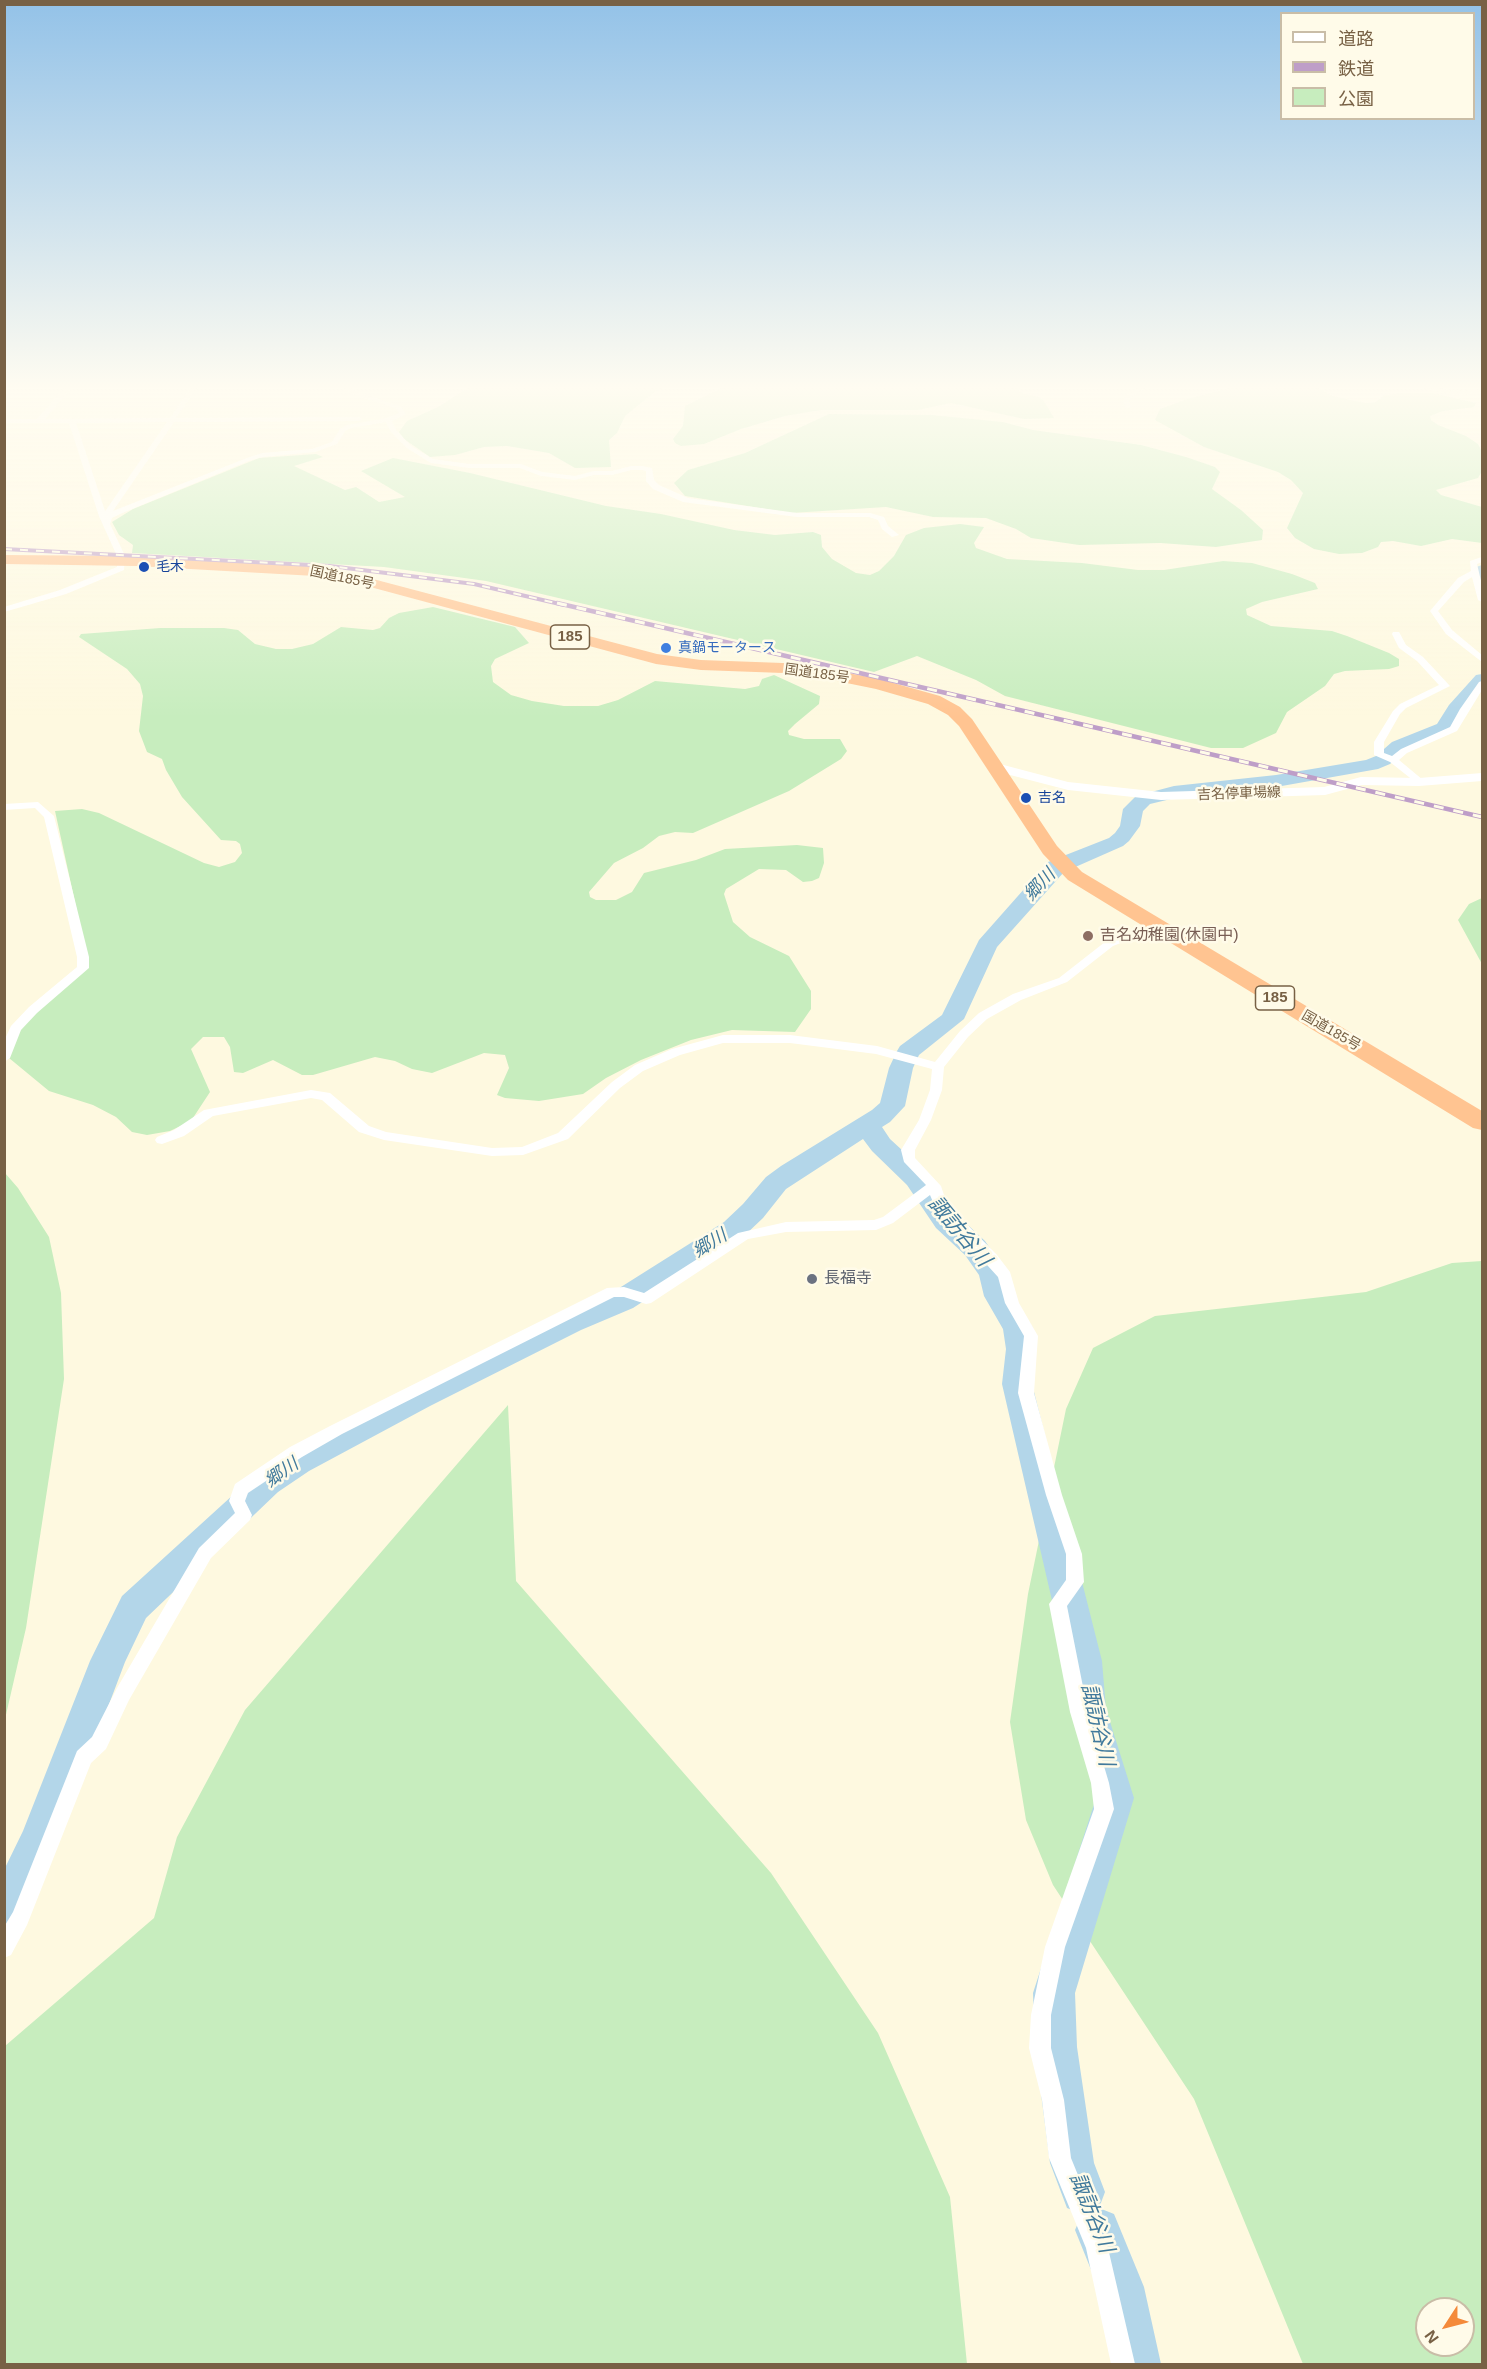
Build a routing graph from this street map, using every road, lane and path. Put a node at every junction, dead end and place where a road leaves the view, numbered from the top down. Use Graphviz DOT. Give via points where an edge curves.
graph roads {
  1 [pos="97,497"];
  2 [pos="120,497"];
  3 [pos="155,497"];
  4 [pos="679,497"];
  5 [pos="105,520"];
  6 [pos="895,535"];
  7 [pos="4,559"];
  8 [pos="1482,559"];
  9 [pos="122,560"];
  10 [pos="1474,572"];
  11 [pos="1482,600"];
  12 [pos="4,610"];
  13 [pos="1396,634"];
  14 [pos="1482,659"];
  15 [pos="1482,679"];
  16 [pos="1389,759"];
  17 [pos="996,767"];
  18 [pos="1482,777"];
  19 [pos="1419,782"];
  20 [pos="4,807"];
  21 [pos="1155,926"];
  22 [pos="4,1058"];
  23 [pos="938,1067"];
  24 [pos="1482,1122"];
  25 [pos="162,1140"];
  26 [pos="929,1191"];
  27 [pos="4,1948"];
  28 [pos="1123,2364"];
  1 -- 5 [label="street"];
  2 -- 5 [label="street"];
  3 -- 5 [label="street"];
  4 -- 6 [label="street" via="797,515 870,515 881,519"];
  5 -- 9 [label="street"];
  7 -- 9 [label="highway, 国道185号 / 185"];
  8 -- 10 [label="street" via="1473,563"];
  9 -- 12 [label="street" via="121,568 103,577"];
  9 -- 17 [label="highway, 国道185号 / 185" via="275,567 332,574 656,659 802,670 879,684 923,696 954,711"];
  10 -- 11 [label="street"];
  10 -- 14 [label="street" via="1461,580 1434,611 1449,632"];
  13 -- 16 [label="street" via="1402,646 1420,659 1445,688 1403,706 1396,713 1379,742 1379,755"];
  15 -- 16 [label="street" via="1454,729"];
  16 -- 19 [label="street"];
  17 -- 19 [label="main road, 吉名停車場線" via="1068,786 1155,796 1325,790 1361,781"];
  17 -- 21 [label="highway, 国道185号 / 185" via="1064,865 1089,886"];
  18 -- 19 [label="main road, 吉名停車場線"];
  20 -- 22 [label="street" via="38,805 49,816 83,968 15,1029"];
  21 -- 23 [label="street" via="1109,944 1063,980 1017,997 983,1016"];
  21 -- 24 [label="highway, 国道185号 / 185"];
  23 -- 25 [label="street" via="877,1050 790,1040 723,1039 639,1068 563,1136 523,1151 492,1152 384,1136 364,1129 326,1096 311,1094 209,1113"];
  23 -- 26 [label="street" via="936,1090 908,1150 909,1159"];
  26 -- 27 [label="street" via="876,1225 786,1227 743,1236 646,1299 612,1292 296,1452 241,1489 239,1505 244,1515 205,1553 99,1743 84,1757 20,1918"];
  26 -- 28 [label="street" via="1005,1276 1012,1303 1031,1336 1026,1392 1074,1554 1076,1582 1058,1604 1079,1712 1104,1809 1055,1947 1041,2015 1040,2048 1053,2100 1060,2158 1097,2248"];
}
